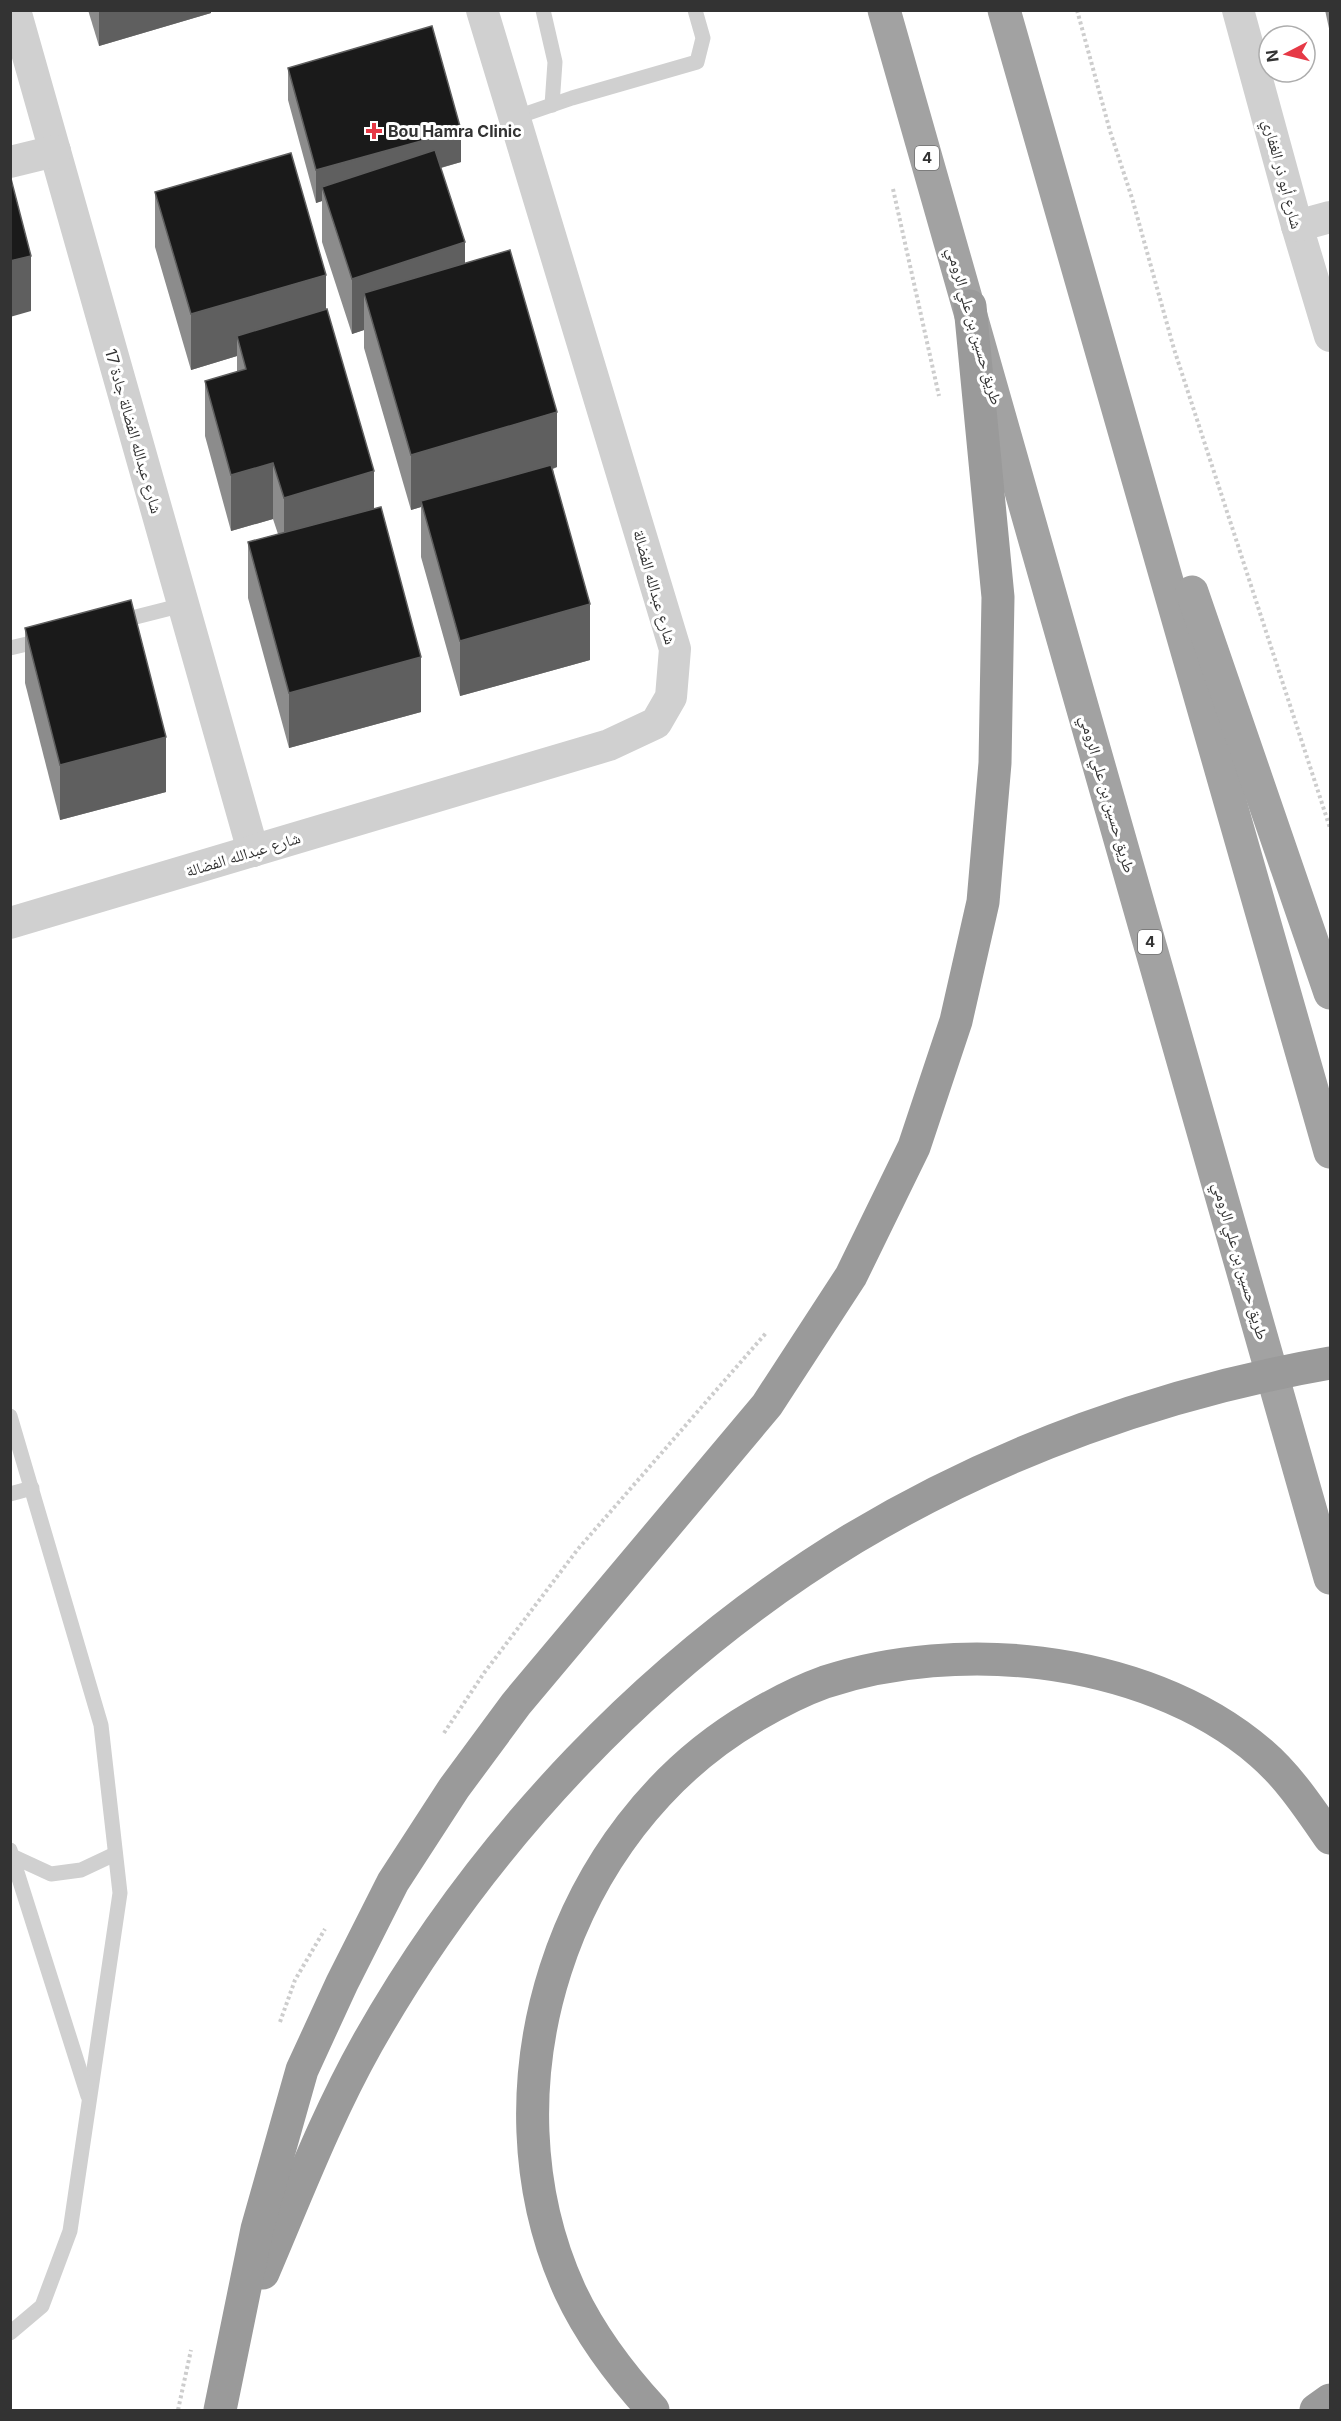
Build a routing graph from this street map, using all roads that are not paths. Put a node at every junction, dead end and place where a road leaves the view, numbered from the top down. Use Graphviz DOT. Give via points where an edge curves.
graph roads {
  1 [pos="15,10"];
  2 [pos="482,10"];
  3 [pos="543,10"];
  4 [pos="695,10"];
  5 [pos="884,10"];
  6 [pos="1004,10"];
  7 [pos="1238,10"];
  8 [pos="552,105"];
  9 [pos="514,118"];
  10 [pos="55,151"];
  11 [pos="10,162"];
  12 [pos="1330,217"];
  13 [pos="1297,226"];
  14 [pos="1068,233"];
  15 [pos="970,306"];
  16 [pos="1330,336"];
  17 [pos="183,605"];
  18 [pos="105,625"];
  19 [pos="60,636"];
  20 [pos="10,648"];
  21 [pos="253,851"];
  22 [pos="10,923"];
  23 [pos="1330,993"];
  24 [pos="1330,1152"];
  25 [pos="1330,1363"];
  26 [pos="10,1416"];
  27 [pos="32,1488"];
  28 [pos="10,1494"];
  29 [pos="1330,1578"];
  30 [pos="1330,1838"];
  31 [pos="11,1853"];
  32 [pos="115,1854"];
  33 [pos="89,2098"];
  34 [pos="10,2333"];
  35 [pos="230,2362"];
  36 [pos="1330,2400"];
  37 [pos="219,2410"];
  38 [pos="653,2410"];
  39 [pos="1317,2410"];
  1 -- 10 [label="street, شارع عبدالله الفضالة جادة 17"];
  2 -- 9 [label="street, شارع عبدالله الفضالة"];
  3 -- 8 [label="lane" via="555,62"];
  4 -- 8 [label="lane" via="703,38 697,62"];
  5 -- 15 [label="highway, طريق حسين بن علي الرومي / 4"];
  6 -- 14 [label="highway"];
  7 -- 13 [label="street, شارع أبو ذر الغفاري"];
  8 -- 9 [label="lane"];
  9 -- 21 [label="street, شارع عبدالله الفضالة" via="675,649 670,697 656,723 609,745"];
  10 -- 11 [label="street"];
  10 -- 17 [label="street, شارع عبدالله الفضالة جادة 17"];
  12 -- 13 [label="street"];
  13 -- 16 [label="street, شارع أبو ذر الغفاري"];
  14 -- 23 [label="highway"];
  14 -- 24 [label="highway"];
  15 -- 29 [label="highway, طريق حسين بن علي الرومي / 4"];
  15 -- 35 [label="highway" via="998,597 995,763 983,902 956,1021 914,1147 851,1276 767,1406 516,1704 454,1788 393,1882 302,2070 257,2229"];
  17 -- 18 [label="lane"];
  17 -- 21 [label="street, شارع عبدالله الفضالة جادة 17"];
  19 -- 20 [label="lane"];
  21 -- 22 [label="street, شارع عبدالله الفضالة"];
  25 -- 35 [label="highway" via="1283,1371 1134,1412 983,1471 854,1539 714,1636 664,1677 502,1846 407,1979 333,2110 260,2280"];
  26 -- 27 [label="lane"];
  27 -- 28 [label="lane"];
  27 -- 32 [label="lane" via="101,1725"];
  30 -- 38 [label="highway" via="1294,1787 1263,1755 1225,1725 1160,1693 1067,1666 963,1659 863,1672 824,1682 777,1703 697,1755 630,1825 603,1864 560,1954 544,2009 533,2072 538,2190 550,2237 569,2290 592,2334"];
  31 -- 32 [label="lane" via="51,1874 81,1870"];
  31 -- 33 [label="lane"];
  32 -- 33 [label="lane" via="120,1893"];
  33 -- 34 [label="lane" via="70,2231 42,2306"];
  35 -- 37 [label="highway"];
  36 -- 39 [label="highway"];
}
